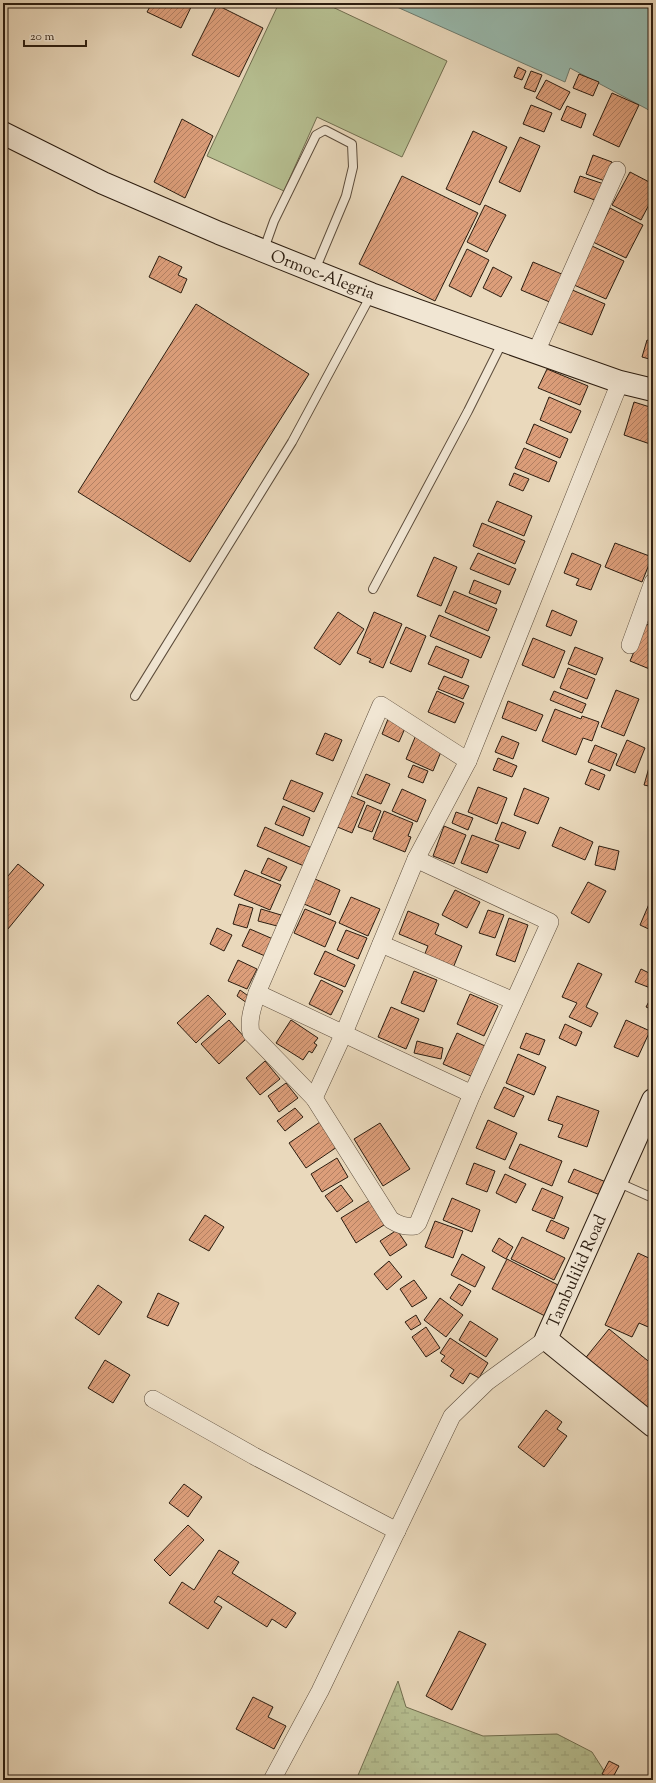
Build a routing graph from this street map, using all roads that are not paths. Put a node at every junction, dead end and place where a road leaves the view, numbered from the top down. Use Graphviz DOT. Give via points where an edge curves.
graph roads {
  1 [pos="3,133"];
  2 [pos="617,170"];
  3 [pos="263,251"];
  4 [pos="314,271"];
  5 [pos="372,294"];
  6 [pos="503,340"];
  7 [pos="536,352"];
  8 [pos="620,382"];
  9 [pos="653,390"];
  10 [pos="653,582"];
  11 [pos="373,589"];
  12 [pos="630,645"];
  13 [pos="135,696"];
  14 [pos="468,761"];
  15 [pos="416,859"];
  16 [pos="381,944"];
  17 [pos="257,993"];
  18 [pos="514,1001"];
  19 [pos="344,1033"];
  20 [pos="472,1094"];
  21 [pos="314,1098"];
  22 [pos="653,1100"];
  23 [pos="616,1181"];
  24 [pos="653,1198"];
  25 [pos="546,1339"];
  26 [pos="153,1399"];
  27 [pos="653,1426"];
  28 [pos="397,1531"];
  29 [pos="272,1780"];
  1 -- 3 [label="street, Ormoc-Alegria" via="103,183"];
  2 -- 7 [label="street"];
  3 -- 4 [label="street, Ormoc-Alegria"];
  3 -- 4 [label="lane" via="274,221 316,135 325,130 352,144 353,167 346,196"];
  4 -- 5 [label="street, Ormoc-Alegria"];
  5 -- 6 [label="street, Ormoc-Alegria"];
  5 -- 13 [label="lane" via="292,442"];
  6 -- 7 [label="street, Ormoc-Alegria"];
  6 -- 11 [label="lane"];
  7 -- 8 [label="street, Ormoc-Alegria"];
  8 -- 9 [label="street, Ormoc-Alegria"];
  8 -- 14 [label="street"];
  10 -- 12 [label="street"];
  14 -- 15 [label="street"];
  14 -- 17 [label="street" via="381,705"];
  15 -- 16 [label="street"];
  15 -- 18 [label="street" via="550,922"];
  16 -- 18 [label="street"];
  16 -- 19 [label="street"];
  17 -- 19 [label="street"];
  17 -- 21 [label="street" via="251,1014 251,1033"];
  18 -- 20 [label="street"];
  19 -- 20 [label="street"];
  19 -- 21 [label="street"];
  20 -- 21 [label="street" via="415,1226 398,1224 391,1220"];
  22 -- 23 [label="street, Tambulilid Road"];
  23 -- 24 [label="lane"];
  23 -- 25 [label="street, Tambulilid Road"];
  25 -- 27 [label="street, Tambulilid Road"];
  25 -- 28 [label="street" via="487,1382 452,1416"];
  26 -- 28 [label="street" via="254,1456"];
  28 -- 29 [label="street" via="320,1691"];
}
